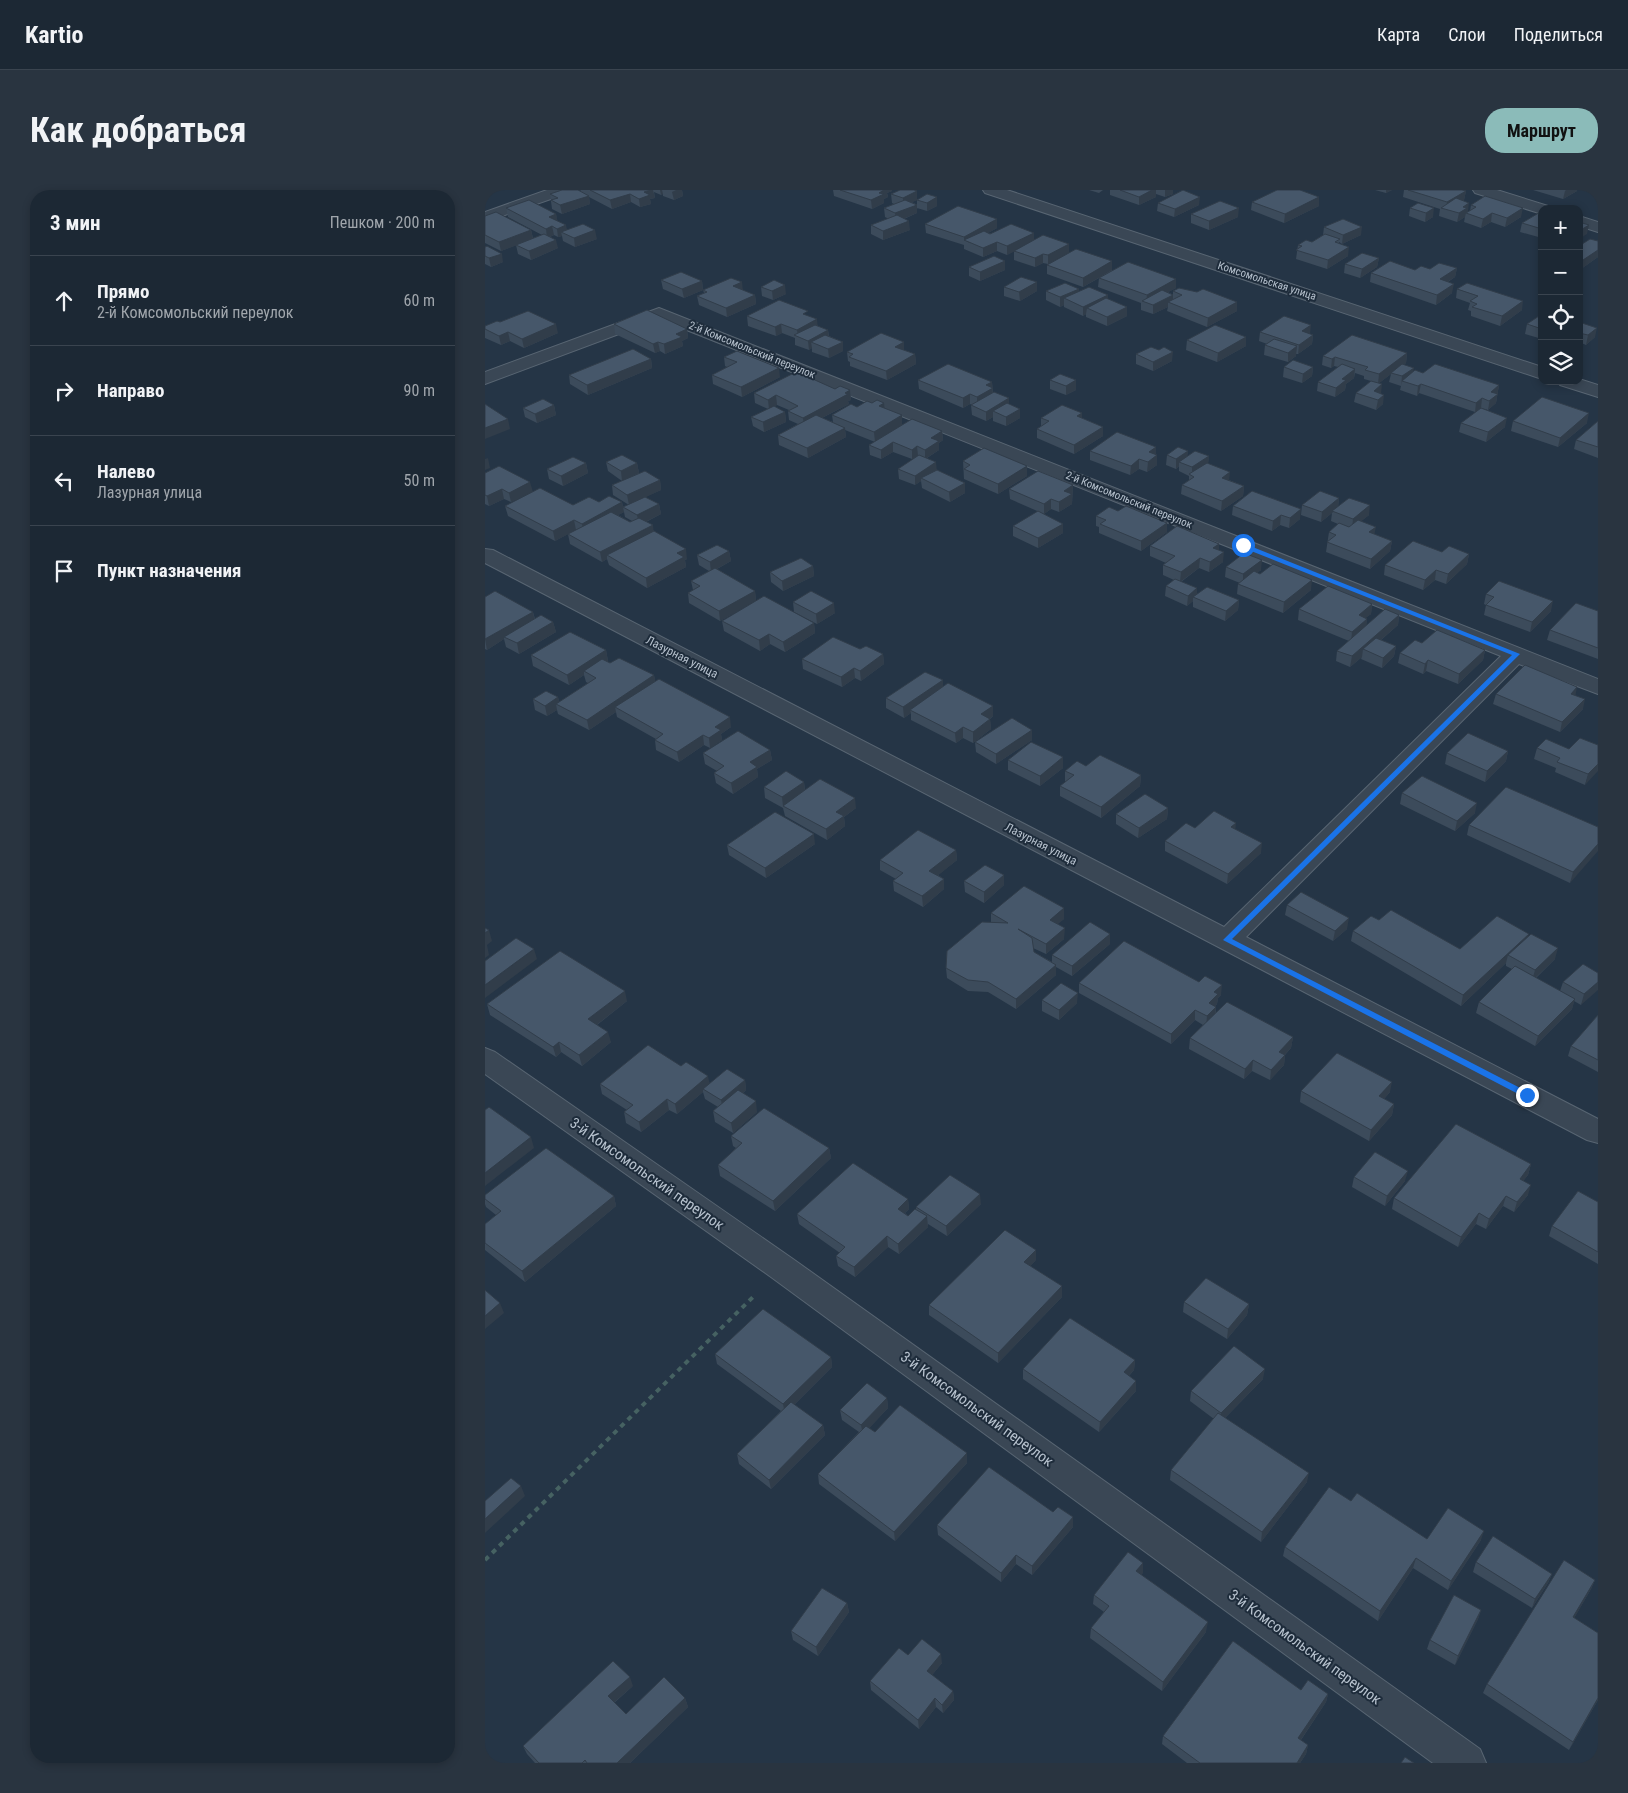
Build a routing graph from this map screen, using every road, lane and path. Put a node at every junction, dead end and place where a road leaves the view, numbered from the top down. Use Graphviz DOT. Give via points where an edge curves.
graph roads {
  1 [pos="562,190"];
  2 [pos="991,190"];
  3 [pos="1481,190"];
  4 [pos="1538,208"];
  5 [pos="485,217"];
  6 [pos="1583,222"];
  7 [pos="1598,227"];
  8 [pos="1538,372"];
  9 [pos="485,378"];
  10 [pos="1578,385"];
  11 [pos="1598,392"];
  12 [pos="485,555"];
  13 [pos="1516,654"];
  14 [pos="1598,687"];
  15 [pos="1227,940"];
  16 [pos="485,1059"];
  17 [pos="1598,1132"];
  18 [pos="782,1268"];
  19 [pos="485,1560"];
  20 [pos="1466,1763"];
  1 -- 5 [label="street"];
  2 -- 8 [label="street, Комсомольская улица"];
  3 -- 4 [label="street"];
  6 -- 7 [label="street"];
  9 -- 13 [label="street, 2-й Комсомольский переулок" via="659,313"];
  10 -- 11 [label="street"];
  12 -- 15 [label="street, Лазурная улица"];
  13 -- 14 [label="street, 2-й Комсомольский переулок"];
  13 -- 15 [label="street"];
  15 -- 17 [label="street, Лазурная улица"];
  16 -- 18 [label="street, 3-й Комсомольский переулок"];
  18 -- 19 [label="path"];
  18 -- 20 [label="street, 3-й Комсомольский переулок"];
}
